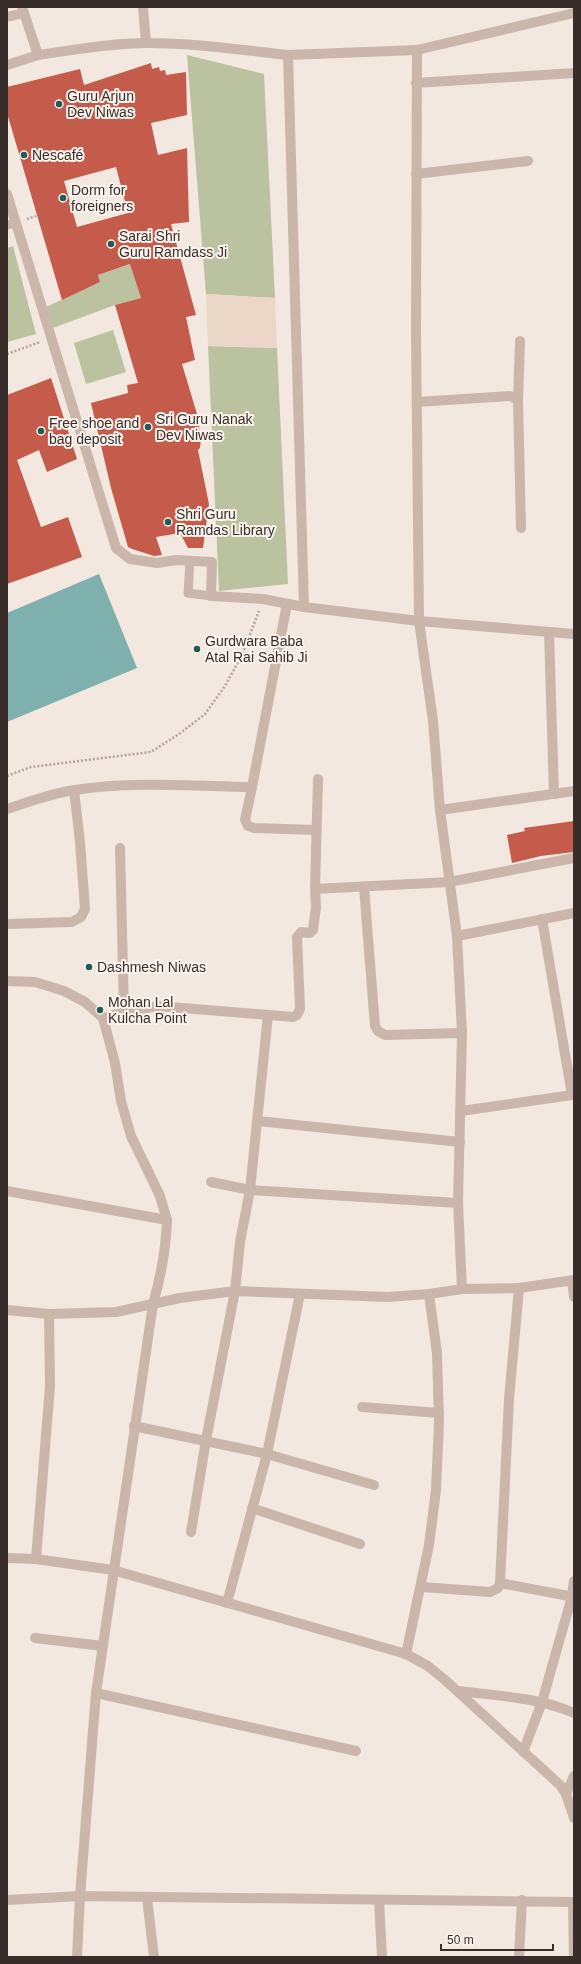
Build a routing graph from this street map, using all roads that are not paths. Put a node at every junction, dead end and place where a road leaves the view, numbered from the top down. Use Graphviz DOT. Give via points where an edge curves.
graph roads {
  1 [pos="143,7"];
  2 [pos="23,10"];
  3 [pos="574,13"];
  4 [pos="7,17"];
  5 [pos="146,43"];
  6 [pos="416,50"];
  7 [pos="288,55"];
  8 [pos="38,56"];
  9 [pos="7,65"];
  10 [pos="574,73"];
  11 [pos="416,83"];
  12 [pos="528,161"];
  13 [pos="416,174"];
  14 [pos="7,194"];
  15 [pos="12,224"];
  16 [pos="520,341"];
  17 [pos="518,400"];
  18 [pos="417,402"];
  19 [pos="521,528"];
  20 [pos="190,561"];
  21 [pos="211,596"];
  22 [pos="287,604"];
  23 [pos="304,607"];
  24 [pos="419,621"];
  25 [pos="549,632"];
  26 [pos="574,634"];
  27 [pos="318,779"];
  28 [pos="252,787"];
  29 [pos="74,790"];
  30 [pos="574,791"];
  31 [pos="554,794"];
  32 [pos="7,809"];
  33 [pos="440,810"];
  34 [pos="316,830"];
  35 [pos="120,848"];
  36 [pos="574,858"];
  37 [pos="449,882"];
  38 [pos="364,887"];
  39 [pos="315,889"];
  40 [pos="574,913"];
  41 [pos="542,919"];
  42 [pos="7,924"];
  43 [pos="457,936"];
  44 [pos="7,980"];
  45 [pos="124,1012"];
  46 [pos="268,1015"];
  47 [pos="103,1018"];
  48 [pos="462,1033"];
  49 [pos="573,1097"];
  50 [pos="461,1111"];
  51 [pos="258,1121"];
  52 [pos="460,1142"];
  53 [pos="211,1182"];
  54 [pos="250,1190"];
  55 [pos="7,1191"];
  56 [pos="458,1203"];
  57 [pos="167,1220"];
  58 [pos="573,1280"];
  59 [pos="519,1288"];
  60 [pos="462,1289"];
  61 [pos="235,1291"];
  62 [pos="300,1294"];
  63 [pos="429,1294"];
  64 [pos="574,1297"];
  65 [pos="153,1304"];
  66 [pos="7,1310"];
  67 [pos="49,1314"];
  68 [pos="362,1406"];
  69 [pos="439,1413"];
  70 [pos="134,1426"];
  71 [pos="206,1440"];
  72 [pos="267,1454"];
  73 [pos="374,1485"];
  74 [pos="252,1508"];
  75 [pos="191,1532"];
  76 [pos="360,1544"];
  77 [pos="7,1558"];
  78 [pos="36,1559"];
  79 [pos="113,1570"];
  80 [pos="574,1581"];
  81 [pos="500,1583"];
  82 [pos="422,1587"];
  83 [pos="573,1596"];
  84 [pos="227,1603"];
  85 [pos="36,1638"];
  86 [pos="103,1646"];
  87 [pos="406,1654"];
  88 [pos="458,1691"];
  89 [pos="96,1693"];
  90 [pos="542,1702"];
  91 [pos="574,1713"];
  92 [pos="356,1751"];
  93 [pos="523,1752"];
  94 [pos="574,1776"];
  95 [pos="566,1794"];
  96 [pos="574,1818"];
  97 [pos="80,1896"];
  98 [pos="147,1898"];
  99 [pos="7,1900"];
  100 [pos="379,1900"];
  101 [pos="522,1900"];
  102 [pos="573,1902"];
  103 [pos="77,1957"];
  104 [pos="154,1957"];
  105 [pos="382,1957"];
  106 [pos="519,1957"];
  107 [pos="574,1957"];
  1 -- 5 [label="street"];
  2 -- 4 [label="street"];
  2 -- 8 [label="street"];
  3 -- 6 [label="street"];
  5 -- 7 [label="street" via="194,45"];
  5 -- 8 [label="street"];
  6 -- 7 [label="street"];
  6 -- 11 [label="street"];
  7 -- 23 [label="street"];
  8 -- 9 [label="street"];
  10 -- 11 [label="street"];
  11 -- 13 [label="street"];
  12 -- 13 [label="street"];
  13 -- 18 [label="street"];
  14 -- 15 [label="street"];
  15 -- 20 [label="street" via="52,338 116,548 130,559 157,563"];
  16 -- 17 [label="street"];
  17 -- 18 [label="street" via="510,396"];
  17 -- 19 [label="street"];
  18 -- 24 [label="street"];
  20 -- 21 [label="street" via="212,562"];
  20 -- 21 [label="street" via="188,594"];
  21 -- 22 [label="street"];
  22 -- 23 [label="street"];
  22 -- 28 [label="street"];
  23 -- 24 [label="street"];
  24 -- 25 [label="street"];
  24 -- 33 [label="street" via="433,721"];
  25 -- 26 [label="street"];
  25 -- 31 [label="street"];
  27 -- 34 [label="street"];
  28 -- 29 [label="street" via="116,786"];
  28 -- 34 [label="street" via="245,820 248,826"];
  29 -- 32 [label="street"];
  29 -- 42 [label="street" via="85,909 81,917 72,922"];
  30 -- 31 [label="street"];
  31 -- 33 [label="street"];
  33 -- 37 [label="street"];
  34 -- 39 [label="street"];
  35 -- 45 [label="street"];
  36 -- 37 [label="street"];
  37 -- 38 [label="street"];
  37 -- 43 [label="street"];
  38 -- 39 [label="street"];
  38 -- 48 [label="street" via="375,1026 378,1031 385,1035"];
  39 -- 46 [label="street" via="313,930 310,933 301,932 297,937 300,1009 293,1017"];
  40 -- 41 [label="street"];
  41 -- 43 [label="street"];
  41 -- 49 [label="street"];
  43 -- 48 [label="street"];
  44 -- 47 [label="street" via="35,982 64,991 85,1002"];
  45 -- 46 [label="street" via="158,1006"];
  45 -- 47 [label="street"];
  46 -- 51 [label="street"];
  47 -- 57 [label="street" via="131,1136 160,1196"];
  48 -- 50 [label="street"];
  49 -- 50 [label="street"];
  50 -- 52 [label="street"];
  51 -- 52 [label="street"];
  51 -- 54 [label="street"];
  52 -- 56 [label="street"];
  53 -- 54 [label="street"];
  54 -- 56 [label="street"];
  54 -- 61 [label="street" via="240,1242"];
  55 -- 57 [label="street"];
  56 -- 60 [label="street"];
  57 -- 65 [label="street" via="161,1278"];
  58 -- 59 [label="street"];
  58 -- 64 [label="street"];
  59 -- 60 [label="street"];
  59 -- 81 [label="street" via="509,1399"];
  60 -- 63 [label="street"];
  61 -- 62 [label="street"];
  61 -- 65 [label="street"];
  61 -- 71 [label="street"];
  62 -- 63 [label="street" via="387,1297"];
  62 -- 72 [label="street"];
  63 -- 69 [label="street" via="437,1353"];
  65 -- 67 [label="street" via="116,1312"];
  65 -- 70 [label="street"];
  66 -- 67 [label="street"];
  67 -- 78 [label="street" via="50,1386"];
  68 -- 69 [label="street"];
  69 -- 82 [label="street" via="433,1516"];
  70 -- 71 [label="street"];
  70 -- 79 [label="street"];
  71 -- 72 [label="street"];
  71 -- 75 [label="street"];
  72 -- 73 [label="street"];
  72 -- 74 [label="street"];
  74 -- 76 [label="street"];
  74 -- 84 [label="street"];
  77 -- 78 [label="street"];
  78 -- 79 [label="street"];
  79 -- 84 [label="street"];
  79 -- 86 [label="street"];
  80 -- 83 [label="street"];
  81 -- 82 [label="street" via="498,1588 490,1592"];
  81 -- 83 [label="street"];
  82 -- 87 [label="street"];
  83 -- 90 [label="street"];
  84 -- 87 [label="street"];
  85 -- 86 [label="street"];
  86 -- 89 [label="street"];
  87 -- 88 [label="street" via="428,1666"];
  88 -- 90 [label="street"];
  88 -- 93 [label="street"];
  89 -- 92 [label="street"];
  89 -- 97 [label="street"];
  90 -- 91 [label="street"];
  90 -- 93 [label="street"];
  93 -- 95 [label="street" via="550,1775"];
  94 -- 95 [label="street"];
  95 -- 96 [label="street"];
  97 -- 98 [label="street"];
  97 -- 99 [label="street"];
  97 -- 103 [label="street"];
  98 -- 100 [label="street"];
  98 -- 104 [label="street"];
  100 -- 101 [label="street"];
  100 -- 105 [label="street"];
  101 -- 102 [label="street"];
  101 -- 106 [label="street"];
  102 -- 107 [label="street"];
}
